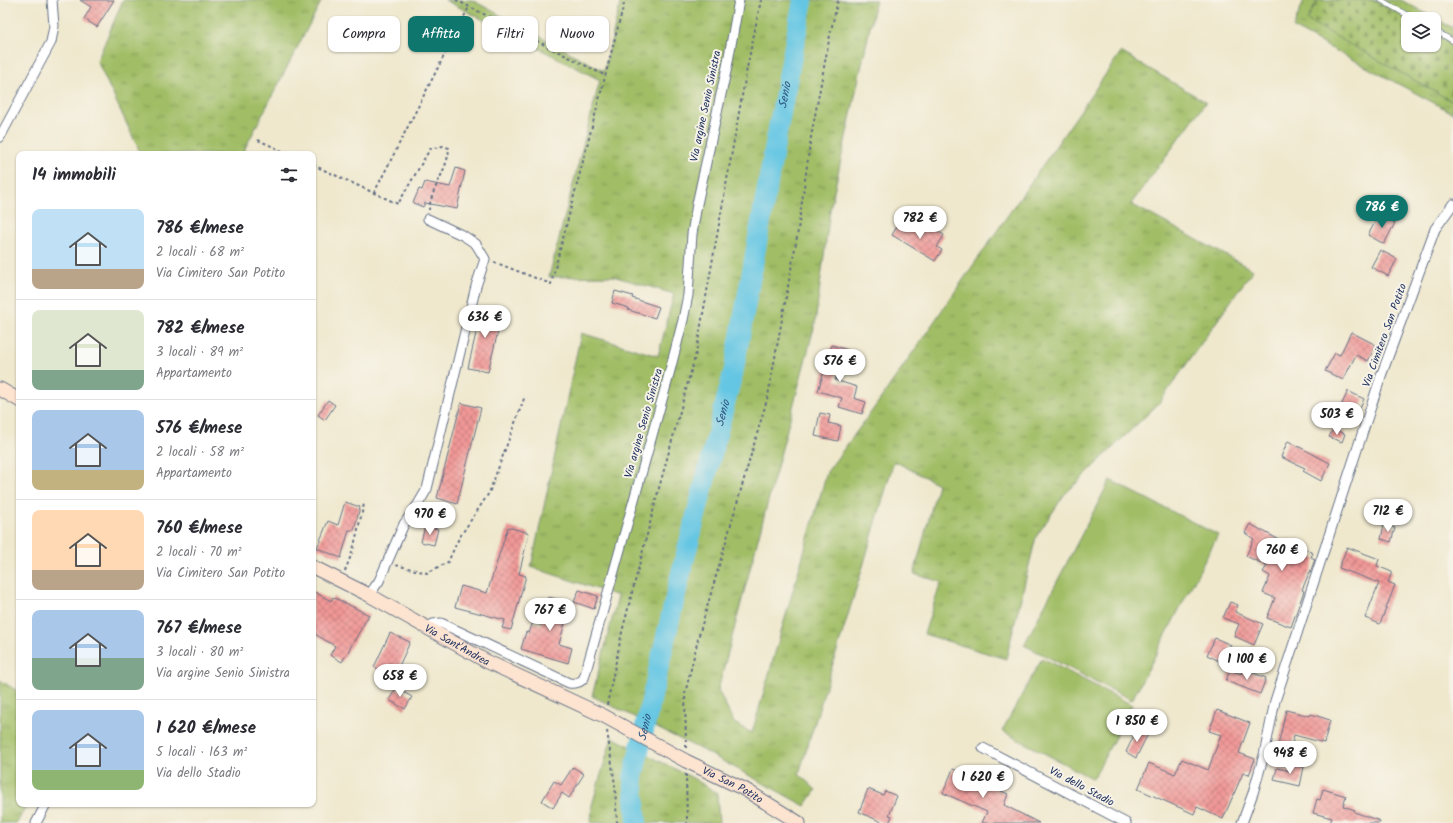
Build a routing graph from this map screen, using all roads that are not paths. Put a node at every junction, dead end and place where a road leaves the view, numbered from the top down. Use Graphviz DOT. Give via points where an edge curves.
graph roads {
  1 [pos="52,0"];
  2 [pos="739,0"];
  3 [pos="1381,0"];
  4 [pos="1402,12"];
  5 [pos="1441,34"];
  6 [pos="1453,41"];
  7 [pos="0,137"];
  8 [pos="1453,204"];
  9 [pos="428,219"];
  10 [pos="0,389"];
  11 [pos="16,398"];
  12 [pos="316,568"];
  13 [pos="368,595"];
  14 [pos="427,627"];
  15 [pos="983,748"];
  16 [pos="686,761"];
  17 [pos="44,807"];
  18 [pos="36,823"];
  19 [pos="799,823"];
  20 [pos="1126,823"];
  21 [pos="1242,823"];
  1 -- 7 [label="street" via="54,26 50,42"];
  2 -- 14 [label="street, Via argine Senio Sinistra" via="697,204 683,320 584,678 581,682 569,683 441,623"];
  3 -- 4 [label="lane"];
  5 -- 6 [label="lane"];
  8 -- 21 [label="street, Via Cimitero San Potito" via="1435,229 1381,376 1275,701 1264,755"];
  9 -- 13 [label="street" via="476,244 484,259 427,489 404,524 379,581"];
  10 -- 11 [label="street"];
  12 -- 13 [label="street, Via Sant'Andrea"];
  13 -- 14 [label="street, Via Sant'Andrea"];
  14 -- 16 [label="street, Via Sant'Andrea" via="486,660 604,716"];
  15 -- 20 [label="street, Via dello Stadio"];
  16 -- 19 [label="street, Via San Potito" via="744,790"];
  17 -- 18 [label="street"];
}
